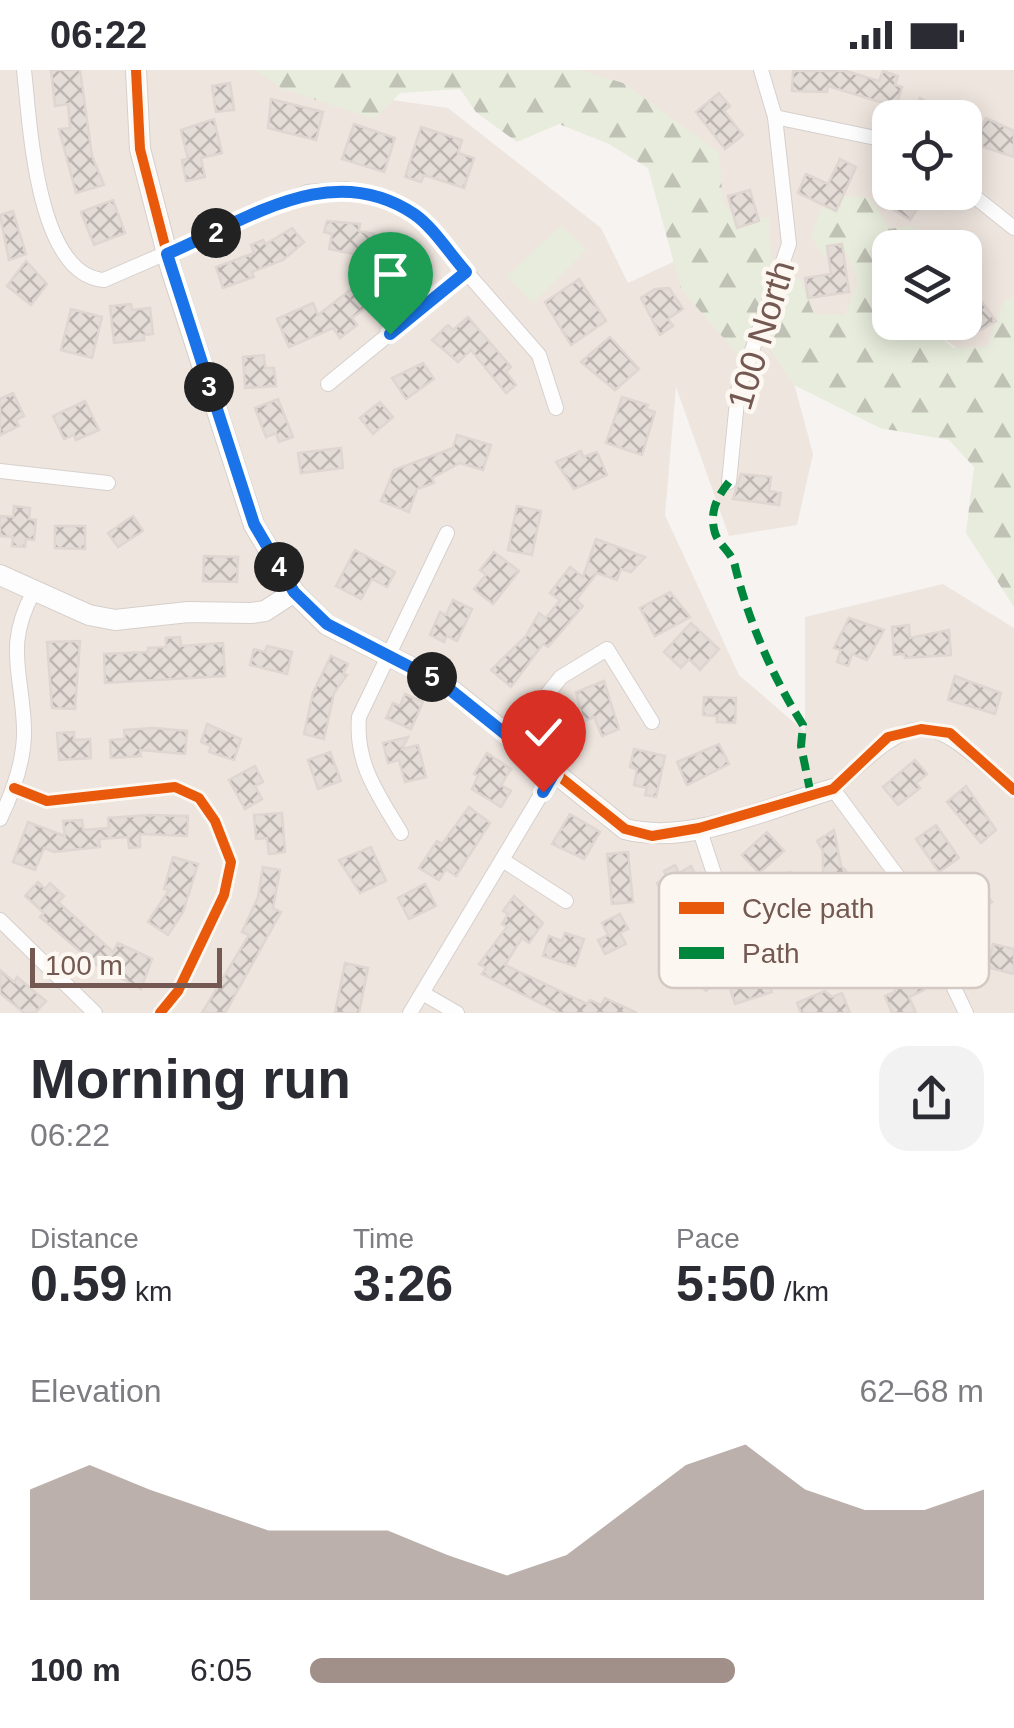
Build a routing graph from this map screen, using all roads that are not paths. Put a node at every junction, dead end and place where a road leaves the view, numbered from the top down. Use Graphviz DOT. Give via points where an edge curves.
graph roads {
  1 [pos="24,70"];
  2 [pos="136,70"];
  3 [pos="761,70"];
  4 [pos="775,118"];
  5 [pos="872,137"];
  6 [pos="982,203"];
  7 [pos="1014,228"];
  8 [pos="167,254"];
  9 [pos="466,272"];
  10 [pos="328,384"];
  11 [pos="556,408"];
  12 [pos="0,471"];
  13 [pos="729,482"];
  14 [pos="108,484"];
  15 [pos="447,532"];
  16 [pos="0,574"];
  17 [pos="34,591"];
  18 [pos="294,592"];
  19 [pos="386,652"];
  20 [pos="652,722"];
  21 [pos="512,738"];
  22 [pos="554,773"];
  23 [pos="14,788"];
  24 [pos="833,789"];
  25 [pos="1014,790"];
  26 [pos="0,819"];
  27 [pos="698,828"];
  28 [pos="401,833"];
  29 [pos="504,861"];
  30 [pos="713,873"];
  31 [pos="895,873"];
  32 [pos="566,901"];
  33 [pos="0,920"];
  34 [pos="954,988"];
  35 [pos="424,994"];
  36 [pos="95,1013"];
  37 [pos="160,1013"];
  38 [pos="410,1013"];
  39 [pos="458,1013"];
  40 [pos="966,1013"];
  1 -- 8 [label="street" via="37,178 70,266 85,278 104,280"];
  2 -- 8 [label="street" via="140,149"];
  3 -- 4 [label="street, 100 North"];
  4 -- 5 [label="street"];
  4 -- 13 [label="street, 100 North" via="789,244 738,391"];
  6 -- 7 [label="street"];
  8 -- 9 [label="street" via="307,192 346,189 384,198 417,216"];
  8 -- 18 [label="street" via="254,524"];
  9 -- 10 [label="street"];
  9 -- 11 [label="street" via="539,355"];
  12 -- 14 [label="street"];
  15 -- 19 [label="street"];
  16 -- 17 [label="street"];
  17 -- 18 [label="street" via="115,620 264,611"];
  17 -- 23 [label="street" via="14,646 24,731"];
  18 -- 19 [label="street" via="327,624"];
  19 -- 21 [label="street" via="443,684"];
  19 -- 28 [label="street" via="359,717 356,742 363,768"];
  20 -- 21 [label="street" via="607,649 561,677"];
  21 -- 22 [label="street"];
  22 -- 27 [label="street" via="625,830 652,836"];
  22 -- 29 [label="street"];
  23 -- 26 [label="street"];
  23 -- 37 [label="street" via="47,801 175,787 199,798 215,821 231,862 224,895 178,991"];
  24 -- 25 [label="street" via="888,737 921,729 950,733"];
  24 -- 27 [label="street"];
  24 -- 31 [label="street"];
  27 -- 30 [label="street"];
  29 -- 32 [label="street"];
  29 -- 35 [label="street"];
  33 -- 36 [label="street"];
  34 -- 40 [label="street"];
  35 -- 38 [label="street"];
  35 -- 39 [label="street"];
}
